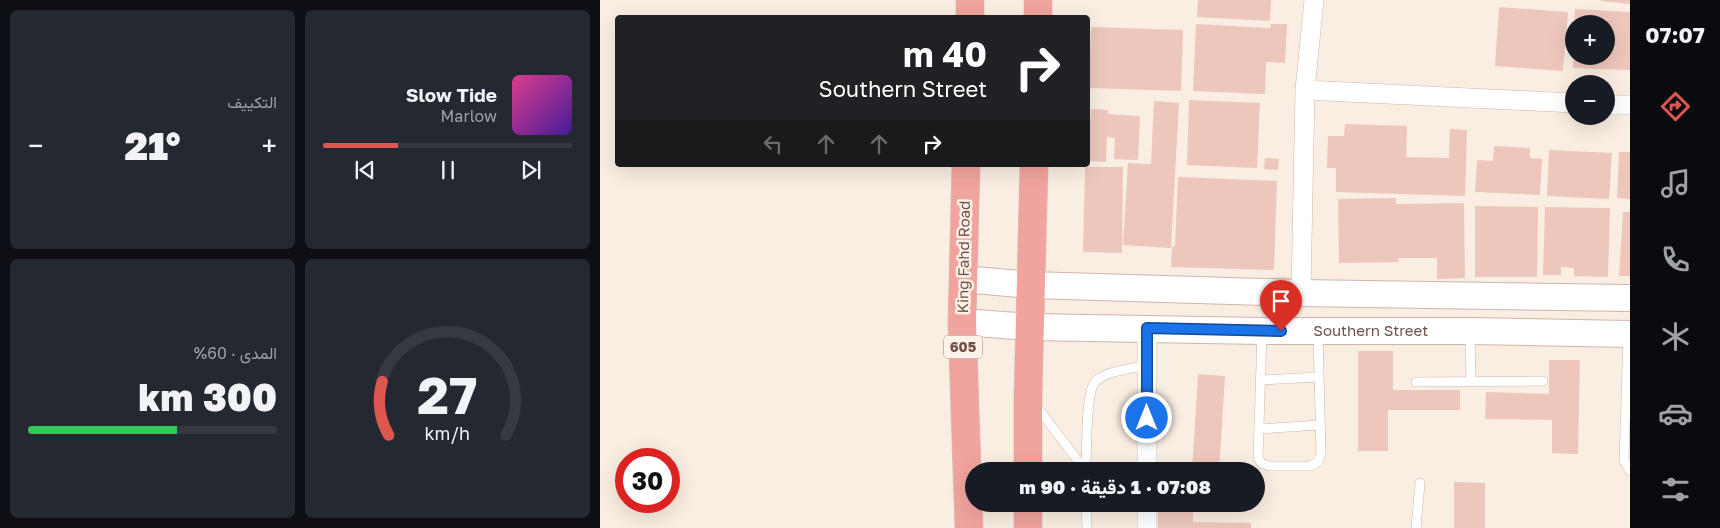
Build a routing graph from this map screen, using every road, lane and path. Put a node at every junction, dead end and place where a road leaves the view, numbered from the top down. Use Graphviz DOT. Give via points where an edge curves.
graph roads {
  1 [pos="970,0"];
  2 [pos="1038,0"];
  3 [pos="1314,0"];
  4 [pos="970,15"];
  5 [pos="1038,15"];
  6 [pos="1305,90"];
  7 [pos="1565,103"];
  8 [pos="1615,104"];
  9 [pos="1630,105"];
  10 [pos="966,167"];
  11 [pos="1034,167"];
  12 [pos="963,279"];
  13 [pos="1031,285"];
  14 [pos="1301,293"];
  15 [pos="1630,298"];
  16 [pos="962,322"];
  17 [pos="1030,327"];
  18 [pos="1147,328"];
  19 [pos="1262,331"];
  20 [pos="1318,331"];
  21 [pos="1470,331"];
  22 [pos="1629,334"];
  23 [pos="1147,365"];
  24 [pos="1319,378"];
  25 [pos="1260,380"];
  26 [pos="1543,381"];
  27 [pos="1416,382"];
  28 [pos="1471,382"];
  29 [pos="1628,387"];
  30 [pos="1028,396"];
  31 [pos="1320,425"];
  32 [pos="1259,429"];
  33 [pos="1628,432"];
  34 [pos="1028,462"];
  35 [pos="1079,462"];
  36 [pos="1086,462"];
  37 [pos="1147,462"];
  38 [pos="1630,471"];
  39 [pos="1420,483"];
  40 [pos="1028,512"];
  41 [pos="1086,512"];
  42 [pos="1147,512"];
  43 [pos="969,528"];
  44 [pos="1028,528"];
  45 [pos="1087,528"];
  46 [pos="1147,528"];
  47 [pos="1416,528"];
  1 -- 4 [label="highway"];
  2 -- 5 [label="highway"];
  3 -- 6 [label="street"];
  6 -- 7 [label="street"];
  6 -- 14 [label="street"];
  8 -- 9 [label="street"];
  10 -- 12 [label="highway, King Fahd Road / 605"];
  11 -- 13 [label="highway"];
  12 -- 13 [label="main road"];
  12 -- 16 [label="highway, King Fahd Road / 605"];
  13 -- 14 [label="main road"];
  13 -- 17 [label="highway"];
  14 -- 15 [label="main road"];
  16 -- 17 [label="main road, Southern Street"];
  16 -- 43 [label="highway, King Fahd Road / 605"];
  17 -- 18 [label="main road, Southern Street"];
  17 -- 30 [label="highway"];
  18 -- 19 [label="main road, Southern Street"];
  18 -- 23 [label="street"];
  19 -- 20 [label="main road, Southern Street"];
  19 -- 25 [label="lane"];
  20 -- 21 [label="main road, Southern Street"];
  20 -- 24 [label="lane"];
  21 -- 22 [label="main road, Southern Street"];
  21 -- 28 [label="lane"];
  22 -- 29 [label="lane"];
  23 -- 36 [label="lane" via="1106,374 1095,382 1089,395"];
  23 -- 37 [label="street"];
  24 -- 25 [label="lane"];
  24 -- 31 [label="lane"];
  25 -- 32 [label="lane"];
  26 -- 28 [label="lane"];
  27 -- 28 [label="lane"];
  29 -- 33 [label="lane"];
  30 -- 34 [label="highway"];
  30 -- 35 [label="lane"];
  31 -- 32 [label="lane"];
  31 -- 32 [label="lane" via="1321,453 1318,462 1311,466 1269,466 1261,463 1258,457"];
  33 -- 38 [label="lane" via="1624,461"];
  39 -- 47 [label="lane"];
  40 -- 44 [label="highway"];
  41 -- 45 [label="lane"];
  42 -- 46 [label="street"];
}
